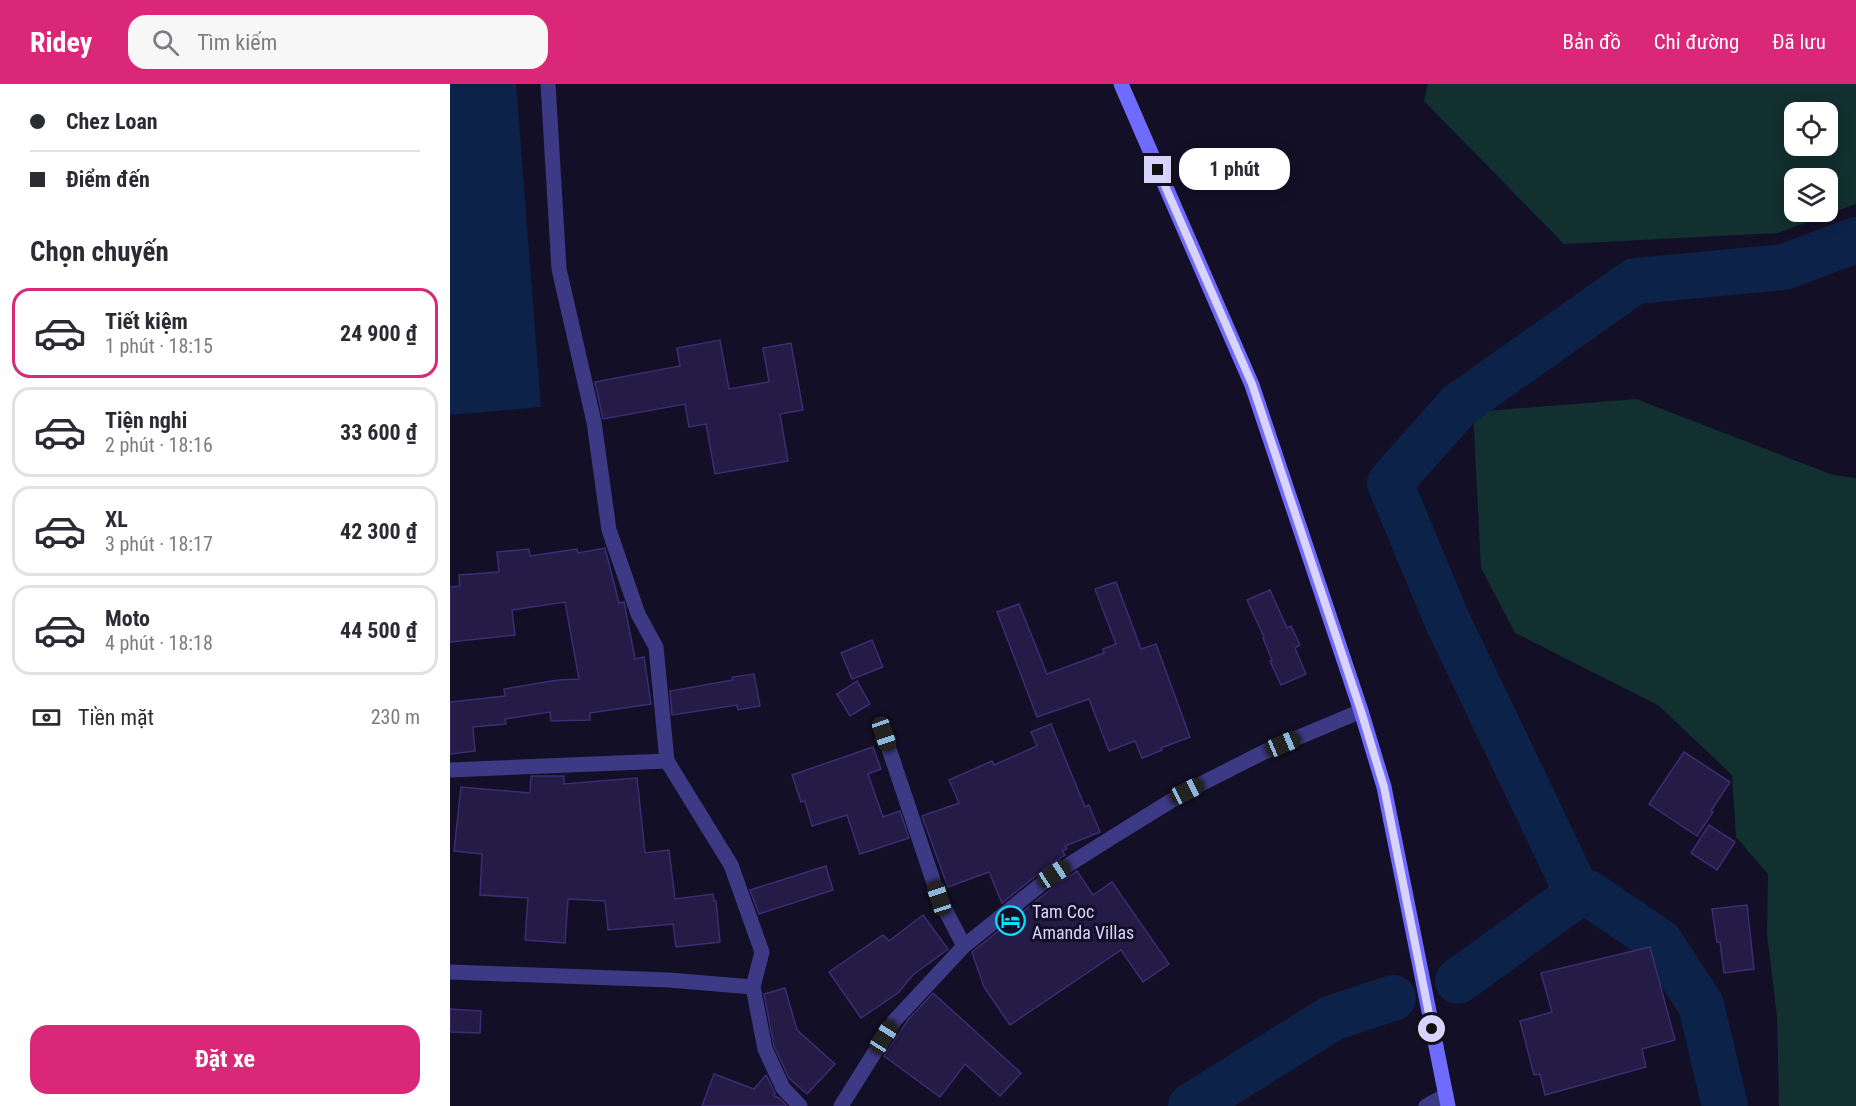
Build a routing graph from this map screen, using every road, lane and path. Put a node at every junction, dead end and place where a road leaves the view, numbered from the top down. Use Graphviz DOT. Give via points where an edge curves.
graph roads {
  1 [pos="548,84"];
  2 [pos="1121,84"];
  3 [pos="1361,711"];
  4 [pos="884,734"];
  5 [pos="667,761"];
  6 [pos="450,770"];
  7 [pos="964,946"];
  8 [pos="450,972"];
  9 [pos="753,987"];
  10 [pos="1447,1100"];
  11 [pos="801,1106"];
  12 [pos="841,1106"];
  13 [pos="1426,1106"];
  1 -- 5 [label="street" via="560,269 594,422 609,530 638,614 656,647"];
  2 -- 3 [label="main road" via="1252,384"];
  3 -- 7 [label="street" via="1264,752 1187,791 1054,874"];
  3 -- 10 [label="main road" via="1384,787"];
  4 -- 7 [label="street" via="939,898"];
  5 -- 6 [label="street"];
  5 -- 9 [label="street" via="731,865 762,952"];
  7 -- 12 [label="street" via="895,1020"];
  8 -- 9 [label="street"];
  9 -- 11 [label="street" via="765,1049 783,1088"];
  10 -- 13 [label="street"];
}
